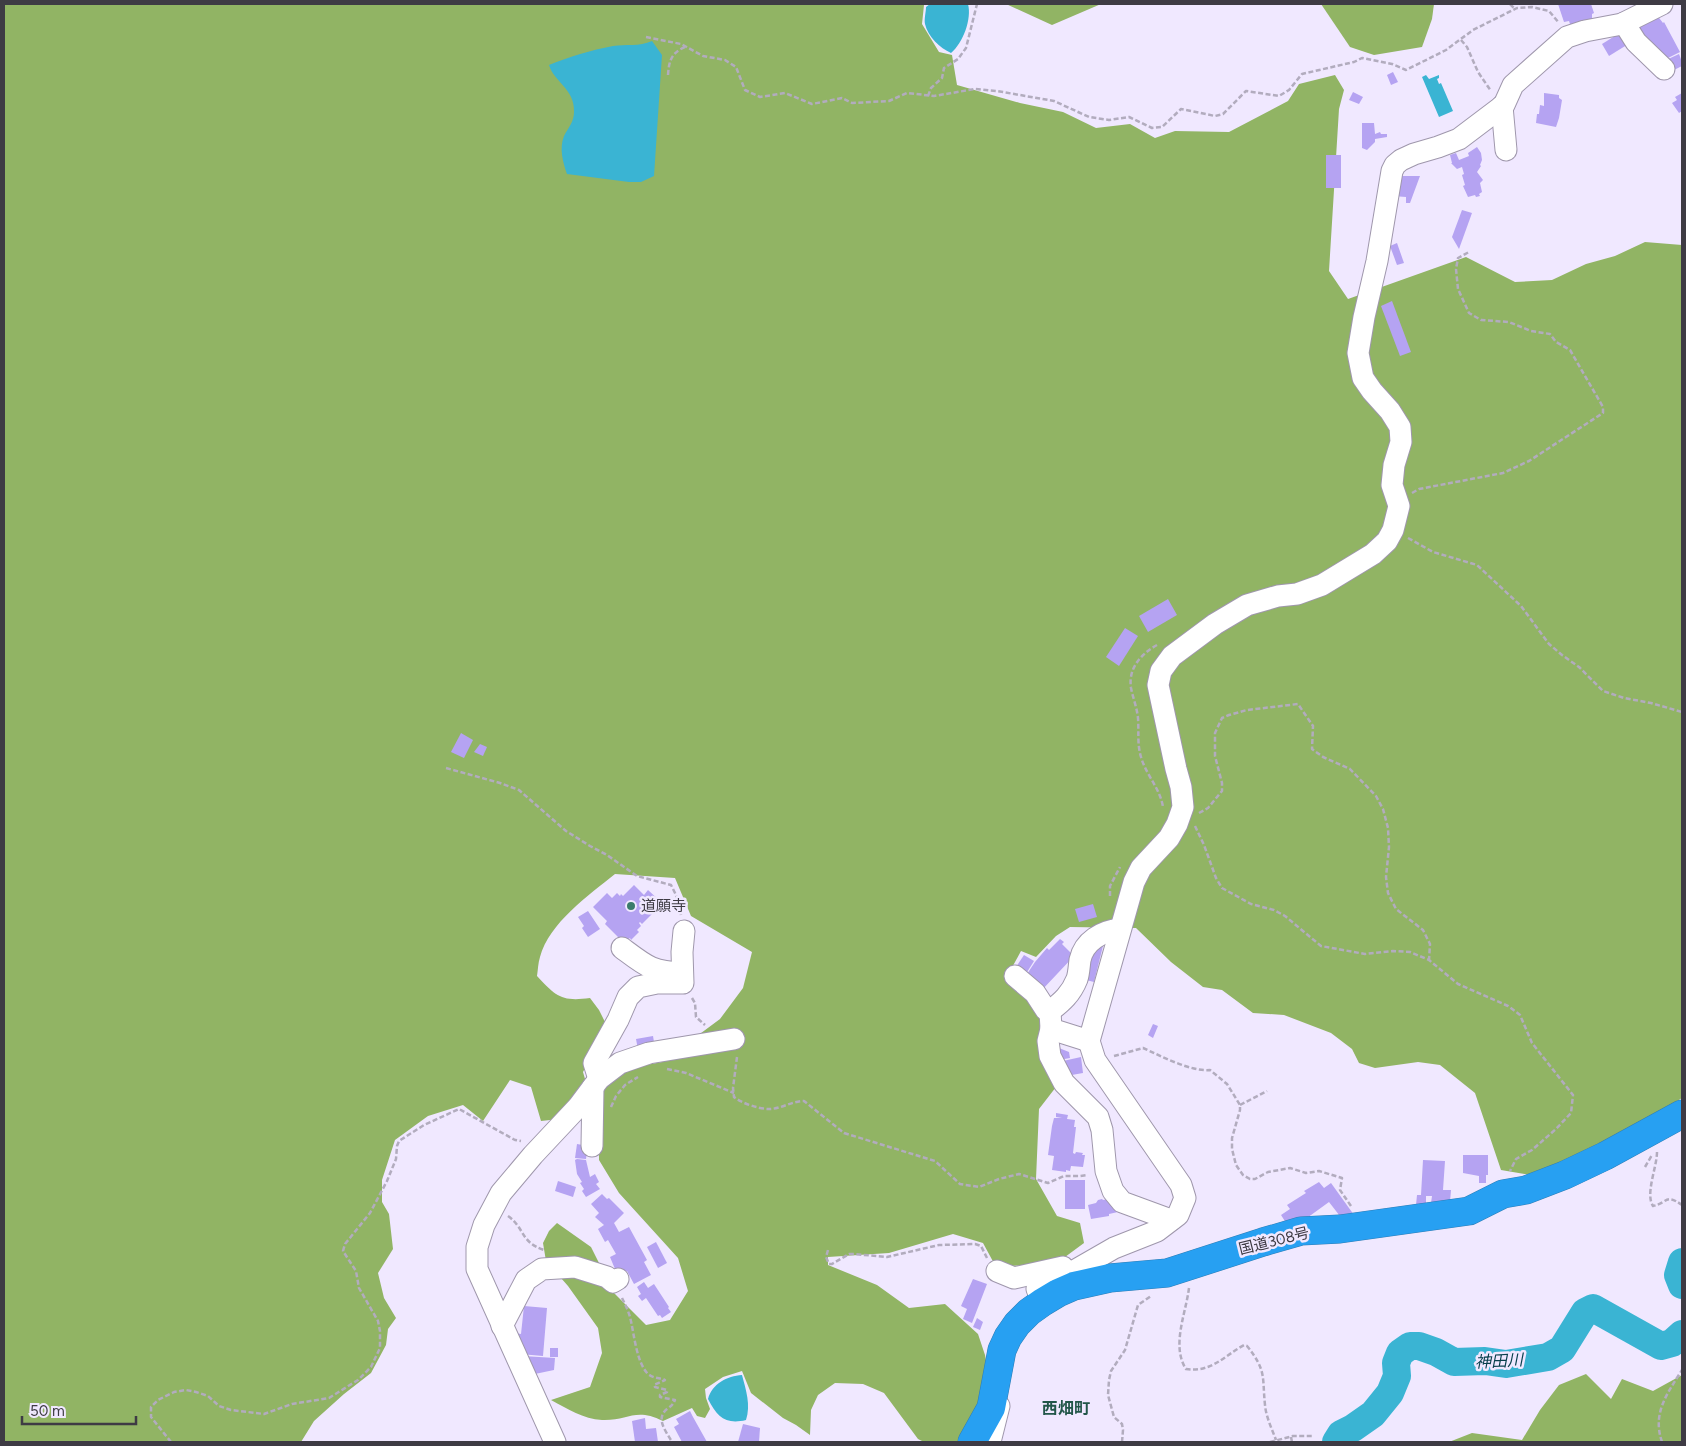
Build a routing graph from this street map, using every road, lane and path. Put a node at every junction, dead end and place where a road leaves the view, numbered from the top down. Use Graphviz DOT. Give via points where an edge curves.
graph roads {
  1 [pos="977,4"];
  2 [pos="1510,4"];
  3 [pos="1662,4"];
  4 [pos="1515,9"];
  5 [pos="1624,23"];
  6 [pos="646,37"];
  7 [pos="1567,37"];
  8 [pos="1460,40"];
  9 [pos="685,47"];
  10 [pos="1664,69"];
  11 [pos="668,75"];
  12 [pos="928,96"];
  13 [pos="1508,121"];
  14 [pos="1506,150"];
  15 [pos="1469,252"];
  16 [pos="1397,501"];
  17 [pos="1394,530"];
  18 [pos="1160,644"];
  19 [pos="1682,712"];
  20 [pos="446,768"];
  21 [pos="1174,813"];
  22 [pos="1122,863"];
  23 [pos="1121,925"];
  24 [pos="684,931"];
  25 [pos="622,948"];
  26 [pos="1430,960"];
  27 [pos="1015,976"];
  28 [pos="683,978"];
  29 [pos="1050,1020"];
  30 [pos="706,1026"];
  31 [pos="734,1039"];
  32 [pos="1089,1041"];
  33 [pos="1112,1063"];
  34 [pos="659,1070"];
  35 [pos="644,1074"];
  36 [pos="596,1083"];
  37 [pos="1267,1091"];
  38 [pos="734,1093"];
  39 [pos="1240,1105"];
  40 [pos="1682,1114"];
  41 [pos="526,1138"];
  42 [pos="592,1139"];
  43 [pos="1657,1148"];
  44 [pos="1105,1163"];
  45 [pos="1503,1194"];
  46 [pos="1682,1204"];
  47 [pos="1171,1220"];
  48 [pos="1377,1224"];
  49 [pos="828,1250"];
  50 [pos="1203,1263"];
  51 [pos="1075,1270"];
  52 [pos="997,1271"];
  53 [pos="615,1280"];
  54 [pos="1028,1291"];
  55 [pos="1155,1293"];
  56 [pos="502,1326"];
  57 [pos="1682,1370"];
  58 [pos="994,1394"];
  59 [pos="1314,1436"];
  60 [pos="1291,1437"];
  61 [pos="1276,1440"];
  62 [pos="171,1442"];
  63 [pos="555,1442"];
  64 [pos="672,1442"];
  65 [pos="972,1442"];
  66 [pos="990,1442"];
  67 [pos="1122,1442"];
  68 [pos="1270,1442"];
  69 [pos="1292,1442"];
  70 [pos="1662,1442"];
  1 -- 12 [label="path" via="966,48 958,59 944,68 942,78 931,88"];
  2 -- 4 [label="path"];
  3 -- 5 [label="street"];
  4 -- 7 [label="path" via="1532,7 1548,11"];
  4 -- 8 [label="path"];
  5 -- 7 [label="street"];
  5 -- 10 [label="street" via="1636,42"];
  6 -- 9 [label="path"];
  7 -- 13 [label="street" via="1513,85 1504,105"];
  8 -- 12 [label="path" via="1406,70 1362,58 1302,74 1289,90 1279,96 1246,91 1223,114 1215,116 1181,109 1162,127 1152,128 1129,117 1109,120 1089,117 1054,101 998,91 975,89"];
  8 -- 13 [label="path" via="1467,46 1478,72"];
  9 -- 11 [label="path" via="670,58"];
  9 -- 12 [label="path" via="733,65 745,90 760,97 785,93 812,104 842,98 852,103 888,102 907,93"];
  13 -- 14 [label="street"];
  13 -- 16 [label="street" via="1414,154 1395,164 1392,171 1358,354 1363,378 1400,428 1401,442 1392,485"];
  15 -- 16 [label="path" via="1458,258 1456,268 1458,289 1469,313 1481,320 1509,322 1550,334 1570,350 1603,407 1603,413 1529,461 1503,473 1420,489"];
  16 -- 17 [label="street" via="1399,506"];
  17 -- 19 [label="path" via="1433,552 1477,565 1521,606 1549,644 1580,667 1603,691"];
  17 -- 21 [label="street" via="1373,554 1322,584 1297,594 1247,605 1172,656 1161,671 1158,685 1181,787 1182,807"];
  18 -- 21 [label="path" via="1136,661 1131,687 1138,717 1141,758"];
  20 -- 24 [label="path" via="518,790 566,830 637,876 671,885"];
  21 -- 23 [label="street" via="1169,838 1141,868 1134,882"];
  21 -- 26 [label="path" via="1189,818 1196,827 1222,888 1251,904 1285,916 1321,946 1365,954 1410,952"];
  21 -- 26 [label="path" via="1199,814 1222,791 1215,756 1215,733 1222,718 1247,710 1298,704 1313,726 1312,749 1350,769 1376,796 1383,809 1388,828 1388,893 1396,909 1423,930 1430,944"];
  22 -- 23 [label="path" via="1110,886 1114,913"];
  23 -- 29 [label="street" via="1100,934 1084,950 1076,980"];
  23 -- 32 [label="street"];
  24 -- 28 [label="street"];
  25 -- 28 [label="street" via="648,968"];
  26 -- 45 [label="path" via="1458,984 1508,1006 1520,1015 1532,1042 1573,1095 1571,1114 1532,1150 1516,1159"];
  27 -- 29 [label="street" via="1036,993"];
  28 -- 30 [label="path" via="695,1003 696,1017"];
  28 -- 36 [label="street" via="638,987 628,997 594,1064"];
  29 -- 32 [label="street"];
  29 -- 44 [label="street" via="1050,1056 1064,1083 1098,1117"];
  31 -- 36 [label="street" via="649,1053 620,1063"];
  31 -- 38 [label="path" via="737,1049"];
  32 -- 47 [label="street" via="1095,1060 1181,1186 1185,1198 1178,1215"];
  33 -- 39 [label="path" via="1114,1055 1143,1048 1202,1071 1210,1070 1227,1084"];
  34 -- 38 [label="path" via="686,1073"];
  35 -- 42 [label="path" via="625,1085 616,1096"];
  36 -- 42 [label="street"];
  36 -- 56 [label="street" via="501,1193 484,1225 477,1246 477,1269"];
  37 -- 39 [label="path"];
  38 -- 44 [label="path" via="741,1102 768,1109 804,1101 844,1133 936,1161 960,1184 969,1186 979,1187 1019,1174 1048,1183 1064,1176 1098,1172"];
  39 -- 48 [label="path" via="1232,1149 1236,1166 1243,1175 1255,1179 1268,1172 1290,1168 1306,1173 1319,1171 1342,1178 1340,1190 1350,1206 1364,1208 1373,1215"];
  40 -- 45 [label="highway, 国道308号" via="1565,1175 1526,1190"];
  41 -- 62 [label="path" via="515,1140 459,1109 399,1141 387,1181 370,1213 343,1251 356,1271 359,1288 378,1321 380,1348 371,1367 358,1380 329,1398 292,1404 264,1414 219,1406 208,1396 196,1392 174,1392 151,1407 151,1417"];
  43 -- 46 [label="path" via="1650,1201 1653,1206 1673,1199"];
  44 -- 47 [label="street" via="1113,1191 1122,1202"];
  45 -- 48 [label="highway, 国道308号" via="1469,1211"];
  47 -- 51 [label="street"];
  48 -- 50 [label="highway, 国道308号" via="1301,1232"];
  49 -- 52 [label="path" via="827,1262 832,1264 849,1254 887,1258 939,1245 975,1244 981,1246 990,1266"];
  50 -- 54 [label="highway, 国道308号" via="1167,1273 1092,1281 1058,1293"];
  50 -- 61 [label="path" via="1190,1286 1179,1346 1183,1365 1194,1370 1215,1366 1228,1354 1247,1346 1263,1373 1267,1416"];
  51 -- 54 [label="street"];
  51 -- 54 [label="street" via="1062,1267"];
  52 -- 54 [label="street" via="1014,1278"];
  53 -- 56 [label="street" via="575,1267 542,1269 526,1280"];
  53 -- 64 [label="path" via="630,1316 642,1364 647,1373 664,1378 654,1384 667,1390 660,1397 675,1400 660,1421"];
  54 -- 58 [label="highway, 国道308号" via="1017,1324 1002,1350"];
  55 -- 67 [label="path" via="1138,1305 1125,1350 1109,1380 1108,1395 1114,1417 1122,1424"];
  56 -- 63 [label="street"];
  57 -- 70 [label="path" via="1658,1416"];
  58 -- 65 [label="highway, 国道308号" via="991,1408"];
  58 -- 66 [label="street" via="1000,1403"];
  59 -- 60 [label="path"];
  60 -- 61 [label="path"];
  60 -- 69 [label="path"];
  61 -- 68 [label="path"];
}
